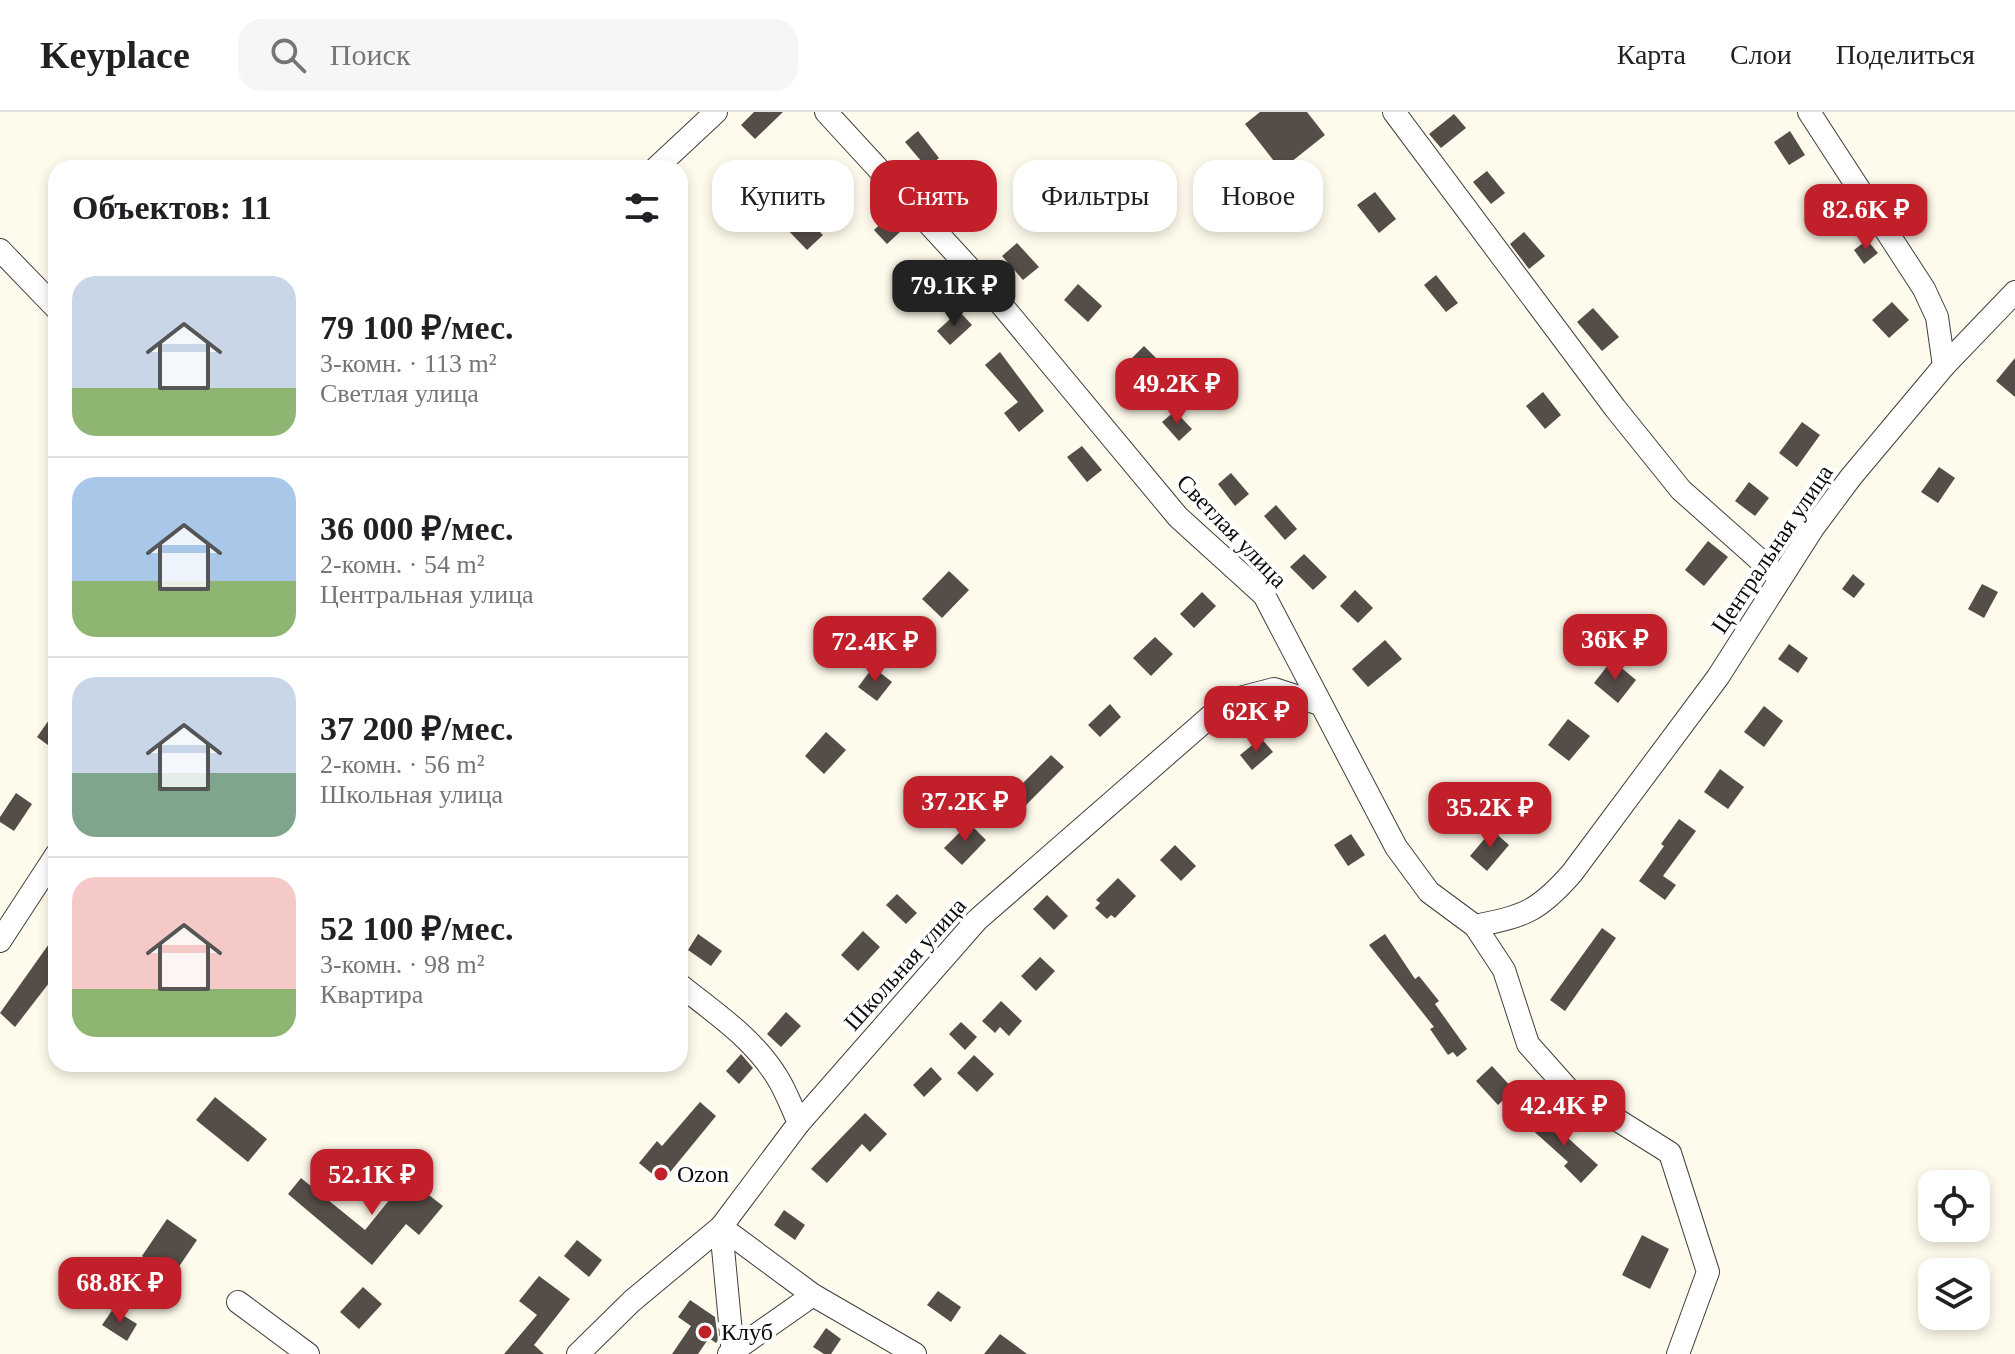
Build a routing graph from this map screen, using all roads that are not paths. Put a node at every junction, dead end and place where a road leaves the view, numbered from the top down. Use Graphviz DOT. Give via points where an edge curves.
graph roads {
  1 [pos="716,112"];
  2 [pos="826,112"];
  3 [pos="1394,112"];
  4 [pos="1809,112"];
  5 [pos="665,160"];
  6 [pos="0,250"];
  7 [pos="2015,292"];
  8 [pos="48,300"];
  9 [pos="1944,366"];
  10 [pos="1780,578"];
  11 [pos="1320,704"];
  12 [pos="48,867"];
  13 [pos="1475,926"];
  14 [pos="0,941"];
  15 [pos="688,991"];
  16 [pos="799,1123"];
  17 [pos="721,1227"];
  18 [pos="813,1295"];
  19 [pos="238,1302"];
  20 [pos="732,1353"];
  21 [pos="308,1354"];
  22 [pos="578,1354"];
  23 [pos="915,1354"];
  24 [pos="1678,1354"];
  1 -- 5 [label="street"];
  2 -- 11 [label="street, Светлая улица" via="985,285 1178,517 1264,595"];
  3 -- 10 [label="street" via="1681,490"];
  4 -- 9 [label="street" via="1924,289 1937,317"];
  6 -- 8 [label="street"];
  7 -- 9 [label="street, Центральная улица"];
  9 -- 10 [label="street, Центральная улица" via="1851,477"];
  10 -- 13 [label="street, Центральная улица" via="1718,677 1572,873 1548,900 1520,917"];
  11 -- 13 [label="street, Светлая улица" via="1396,847 1429,892"];
  11 -- 16 [label="street, Школьная улица" via="1274,689 1228,701 977,920"];
  12 -- 14 [label="street"];
  13 -- 24 [label="street, Светлая улица" via="1504,970 1528,1044 1568,1089 1670,1153 1708,1272"];
  15 -- 16 [label="street" via="763,1056"];
  16 -- 17 [label="street, Школьная улица"];
  17 -- 18 [label="street"];
  17 -- 20 [label="street"];
  17 -- 22 [label="street, Школьная улица"];
  18 -- 20 [label="street"];
  18 -- 23 [label="street"];
  19 -- 21 [label="street"];
}
